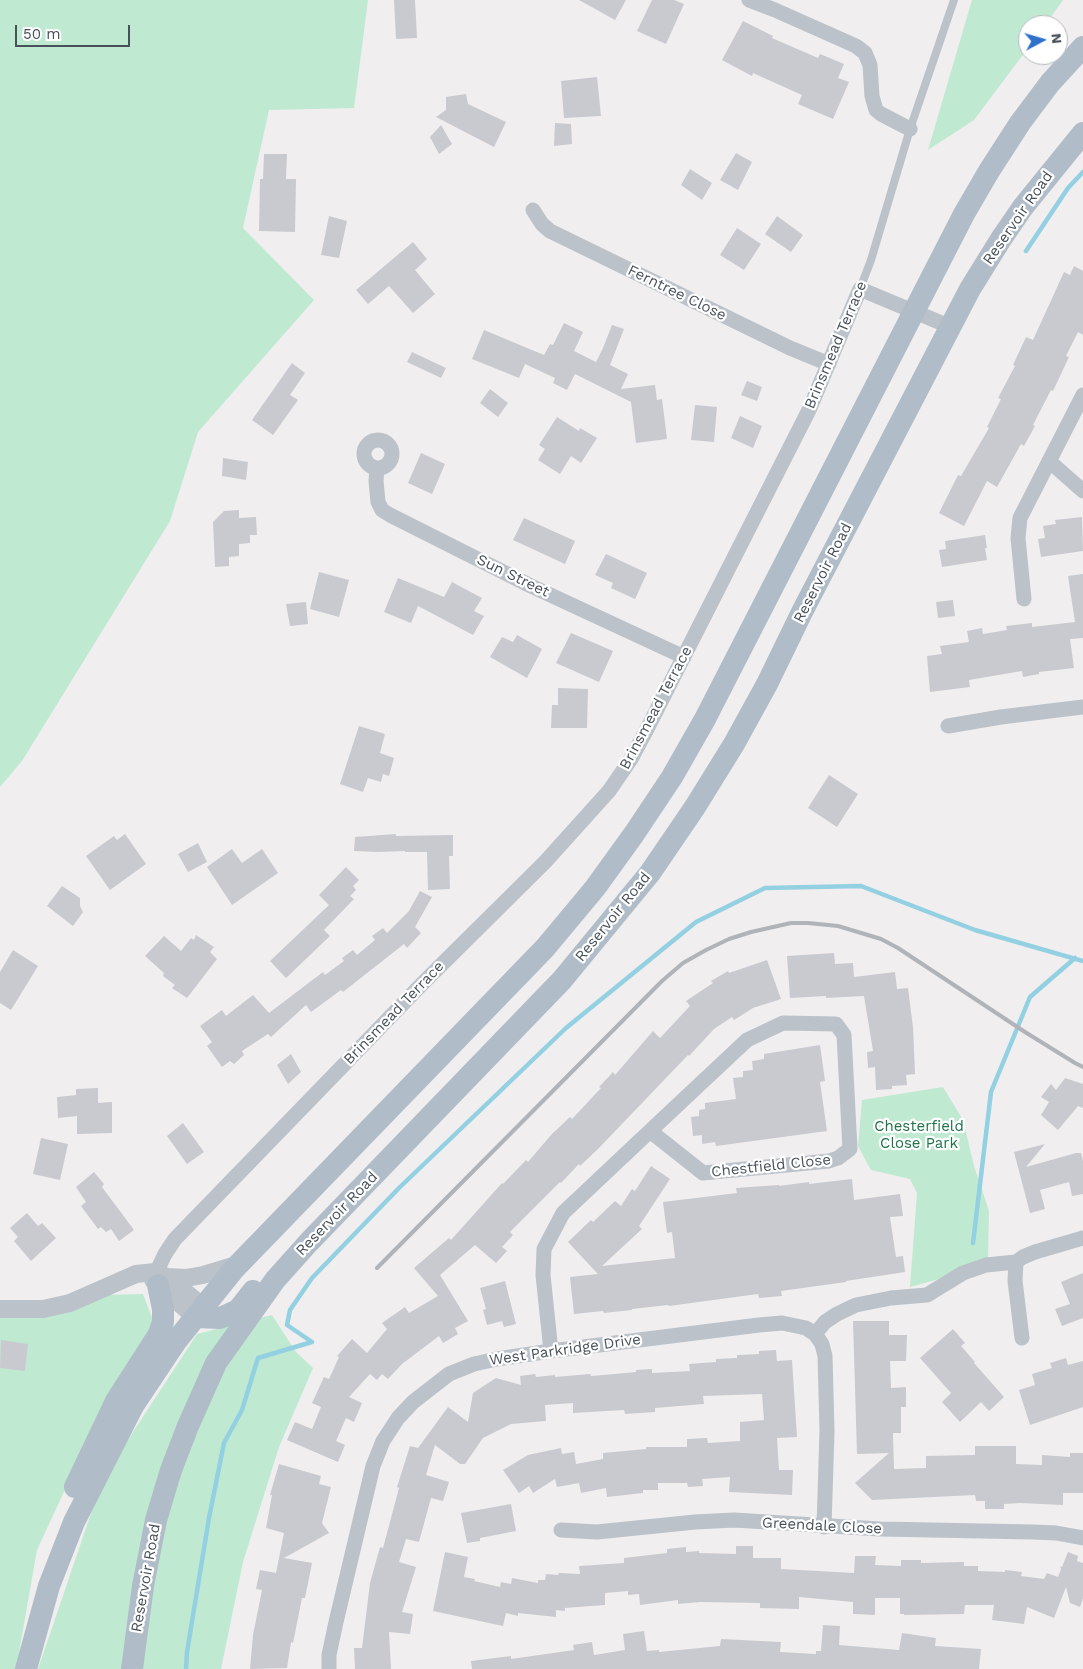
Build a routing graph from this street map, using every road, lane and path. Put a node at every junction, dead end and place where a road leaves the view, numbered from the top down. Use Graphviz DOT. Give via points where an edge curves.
graph roads {
  1 [pos="749,0"];
  2 [pos="954,0"];
  3 [pos="1083,47"];
  4 [pos="910,129"];
  5 [pos="1083,133"];
  6 [pos="533,210"];
  7 [pos="860,289"];
  8 [pos="913,311"];
  9 [pos="951,326"];
  10 [pos="829,364"];
  11 [pos="1083,395"];
  12 [pos="1048,461"];
  13 [pos="377,468"];
  14 [pos="1083,491"];
  15 [pos="1024,599"];
  16 [pos="684,657"];
  17 [pos="1083,707"];
  18 [pos="948,726"];
  19 [pos="442,1104"];
  20 [pos="650,1131"];
  21 [pos="1083,1238"];
  22 [pos="1016,1262"];
  23 [pos="239,1264"];
  24 [pos="158,1279"];
  25 [pos="0,1309"];
  26 [pos="204,1314"];
  27 [pos="815,1334"];
  28 [pos="1022,1338"];
  29 [pos="551,1351"];
  30 [pos="216,1363"];
  31 [pos="824,1527"];
  32 [pos="561,1530"];
  33 [pos="1083,1538"];
  34 [pos="32,1646"];
  35 [pos="26,1669"];
  36 [pos="132,1669"];
  37 [pos="328,1669"];
  1 -- 4 [label="street" via="856,46 865,53 870,65 876,110"];
  2 -- 4 [label="lane, Brinsmead Terrace"];
  3 -- 8 [label="main road" via="1050,83 989,171"];
  4 -- 7 [label="lane, Brinsmead Terrace"];
  5 -- 9 [label="main road, Reservoir Road" via="1000,239"];
  6 -- 10 [label="street, Ferntree Close" via="550,231"];
  7 -- 8 [label="street"];
  7 -- 10 [label="street, Brinsmead Terrace"];
  8 -- 9 [label="street"];
  8 -- 23 [label="main road" via="705,719 634,834 595,888 544,948"];
  9 -- 19 [label="main road, Reservoir Road" via="767,684 694,807 650,873 562,980"];
  10 -- 16 [label="street, Brinsmead Terrace"];
  11 -- 12 [label="street"];
  12 -- 14 [label="street"];
  12 -- 15 [label="street" via="1020,518 1018,538"];
  13 -- 16 [label="street, Sun Street" via="378,502 390,516"];
  16 -- 24 [label="street, Brinsmead Terrace" via="631,759 609,791 545,862 181,1233 165,1254"];
  17 -- 18 [label="street"];
  19 -- 26 [label="main road" via="387,1147 342,1191 273,1265 238,1310 220,1318"];
  19 -- 30 [label="main road, Reservoir Road" via="275,1280"];
  20 -- 20 [label="street, Chestfield Close" via="747,1040 783,1023 836,1024 844,1036 850,1149 838,1158 703,1173"];
  20 -- 29 [label="street, Chestfield Close" via="563,1213 544,1249 542,1276"];
  21 -- 22 [label="street" via="1035,1252"];
  22 -- 27 [label="street" via="986,1265 963,1273 927,1295 856,1305 836,1314"];
  22 -- 28 [label="street" via="1015,1282"];
  23 -- 24 [label="street" via="203,1275"];
  23 -- 26 [label="main road"];
  24 -- 25 [label="street" via="136,1274 70,1303 43,1309"];
  24 -- 26 [label="street"];
  24 -- 34 [label="main road" via="163,1309 159,1334 116,1401 59,1519 43,1569"];
  26 -- 30 [label="main road" via="218,1340"];
  26 -- 34 [label="main road" via="177,1340 133,1406 74,1522 49,1586"];
  27 -- 29 [label="street, West Parkridge Drive" via="806,1328 782,1323"];
  27 -- 31 [label="street" via="822,1344 826,1370"];
  29 -- 37 [label="street, West Parkridge Drive" via="474,1364 450,1374 413,1402 398,1418 383,1441 373,1466"];
  30 -- 36 [label="main road, Reservoir Road" via="171,1470 156,1520"];
  31 -- 32 [label="street, Greendale Close" via="716,1520 598,1532"];
  31 -- 33 [label="street, Greendale Close" via="1033,1532"];
  34 -- 35 [label="main road"];
}
